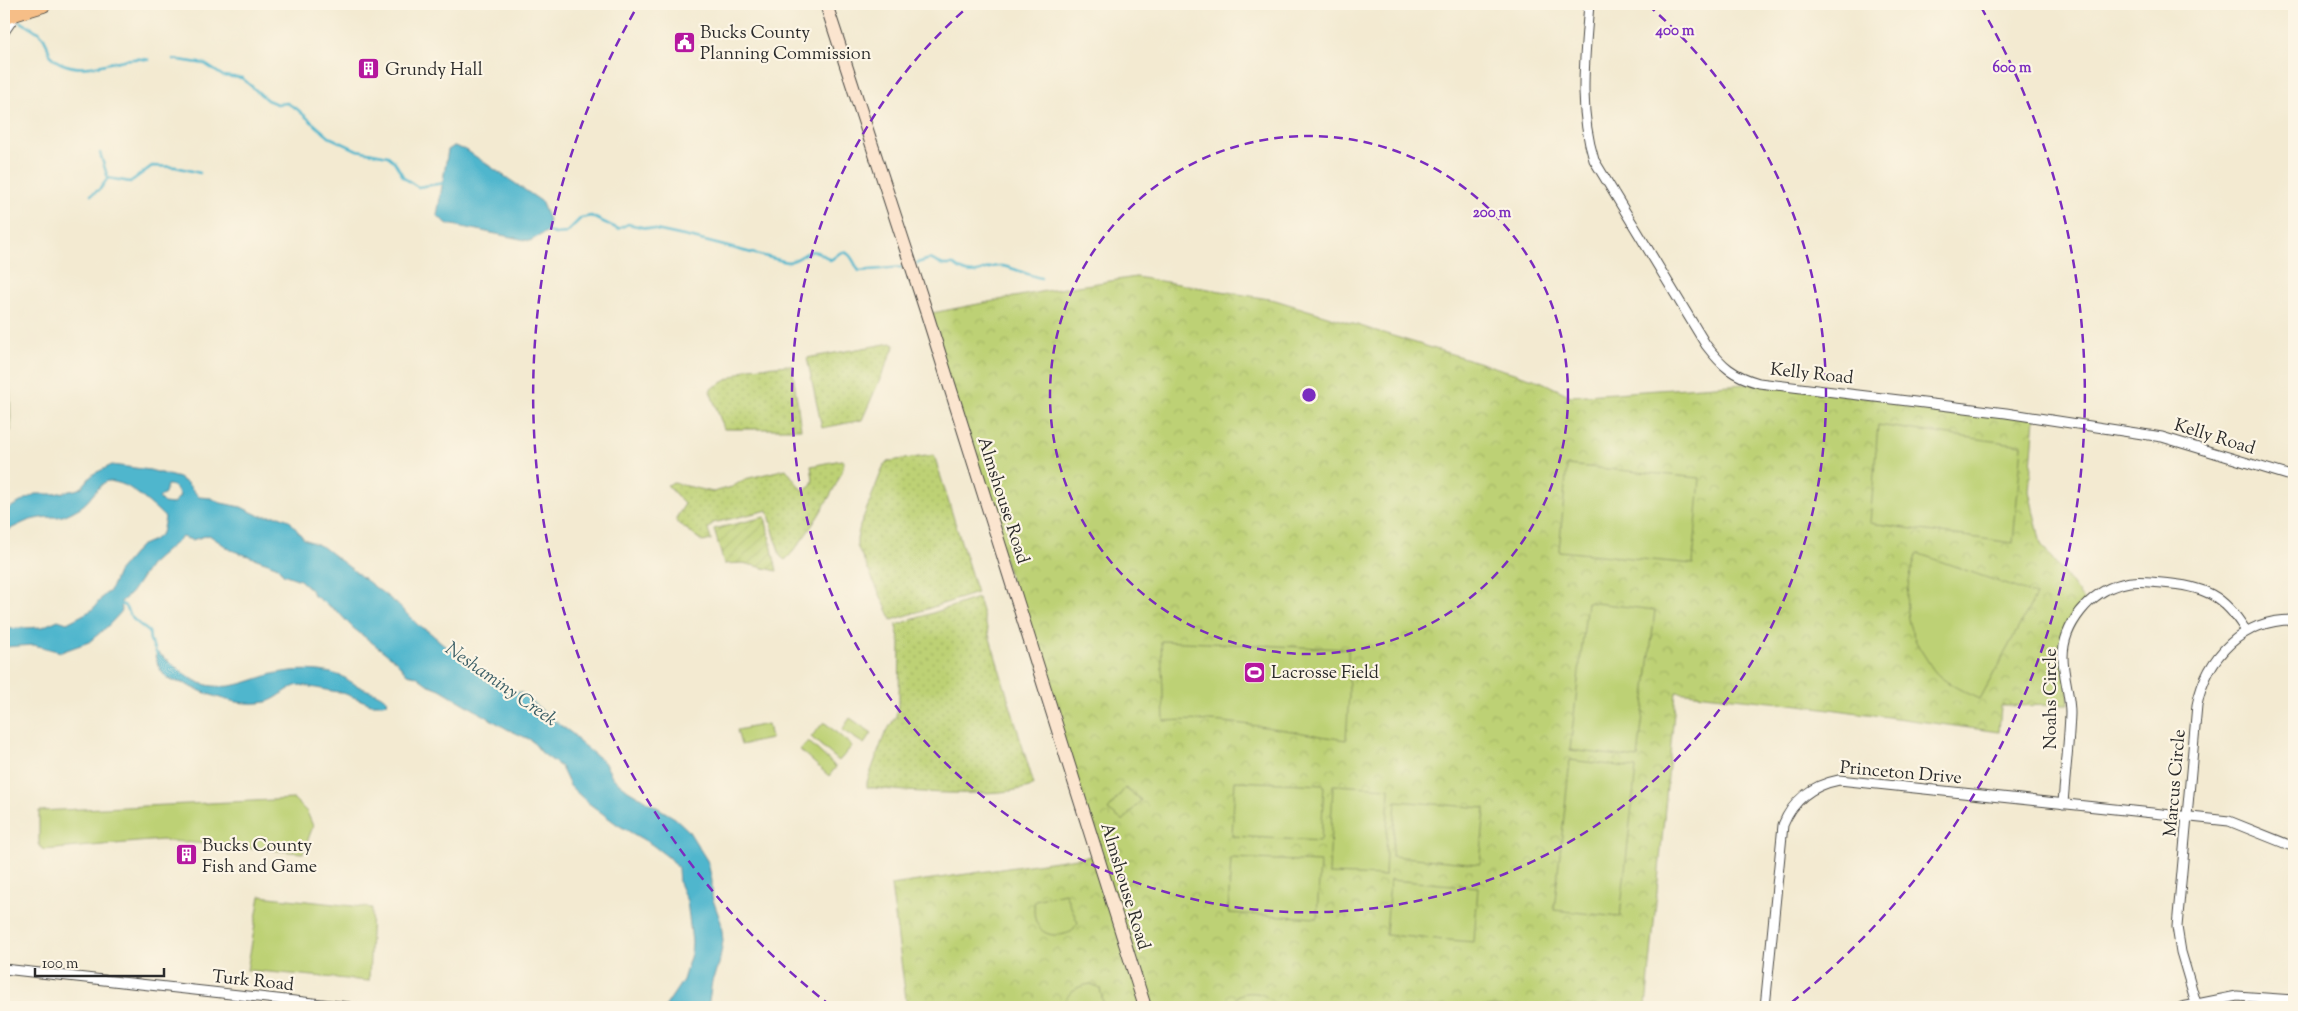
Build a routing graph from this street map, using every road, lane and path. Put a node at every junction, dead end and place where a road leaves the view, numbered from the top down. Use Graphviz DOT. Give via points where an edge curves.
graph roads {
  1 [pos="43,4"];
  2 [pos="826,4"];
  3 [pos="1589,4"];
  4 [pos="24,10"];
  5 [pos="4,16"];
  6 [pos="4,32"];
  7 [pos="2294,477"];
  8 [pos="2294,620"];
  9 [pos="2246,631"];
  10 [pos="2063,804"];
  11 [pos="2187,818"];
  12 [pos="2294,847"];
  13 [pos="4,969"];
  14 [pos="2294,1000"];
  15 [pos="2196,1003"];
  16 [pos="349,1007"];
  17 [pos="1146,1007"];
  18 [pos="1765,1007"];
  19 [pos="2182,1007"];
  1 -- 4 [label="highway"];
  2 -- 17 [label="street, Almshouse Road"];
  3 -- 7 [label="street, Kelly Road" via="1583,92 1594,160 1706,345 1732,372 1759,383 2162,437"];
  4 -- 5 [label="highway"];
  4 -- 6 [label="street"];
  8 -- 9 [label="street, Marcus Circle" via="2273,621"];
  9 -- 10 [label="street, Noahs Circle" via="2223,601 2186,584 2138,581 2120,584 2087,604 2066,637 2063,655 2070,712"];
  9 -- 11 [label="street, Marcus Circle" via="2221,654 2201,687"];
  10 -- 11 [label="street, Princeton Drive"];
  10 -- 18 [label="street, Princeton Drive" via="1840,780 1810,791 1790,810 1782,825"];
  11 -- 12 [label="street, Princeton Drive" via="2229,821"];
  11 -- 15 [label="street, Marcus Circle" via="2177,927"];
  13 -- 16 [label="street, Turk Road"];
  14 -- 15 [label="street" via="2237,996"];
  15 -- 19 [label="street"];
}
